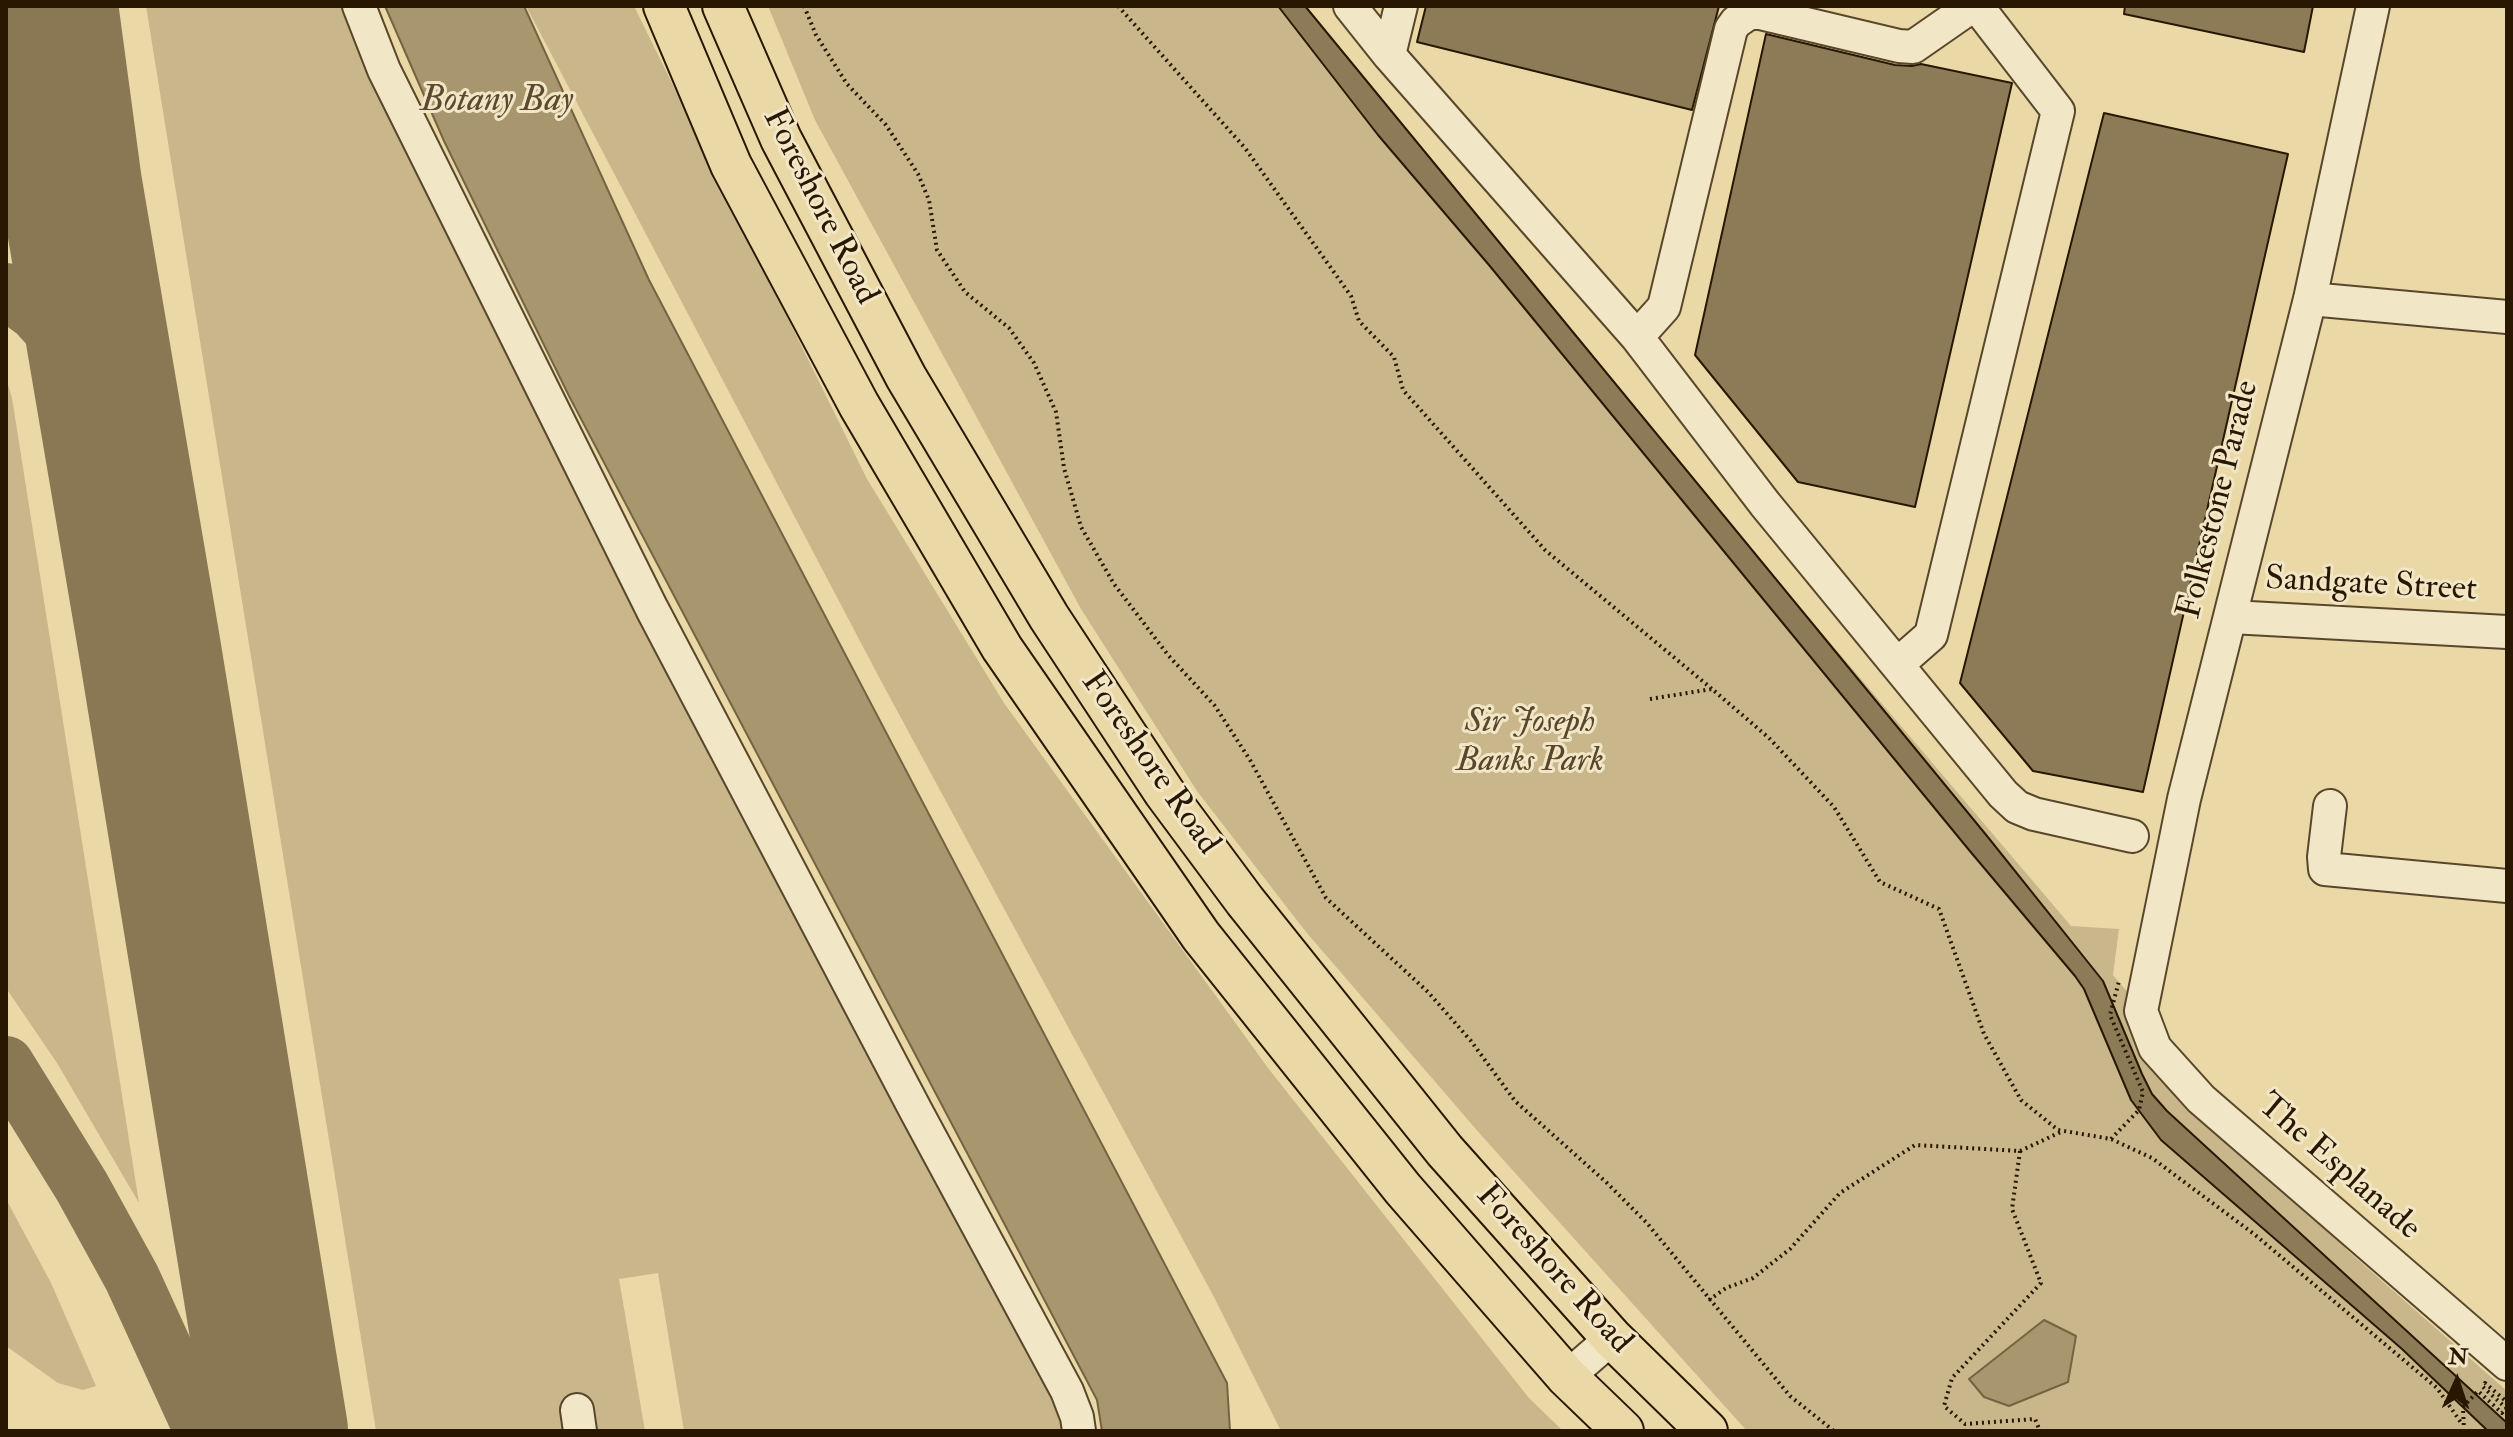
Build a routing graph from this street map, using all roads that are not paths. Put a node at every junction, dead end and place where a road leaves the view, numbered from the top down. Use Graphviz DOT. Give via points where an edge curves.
graph roads {
  1 [pos="359,6"];
  2 [pos="664,6"];
  3 [pos="723,6"];
  4 [pos="1350,6"];
  5 [pos="1401,6"];
  6 [pos="1974,6"];
  7 [pos="2373,6"];
  8 [pos="1389,55"];
  9 [pos="2310,299"];
  10 [pos="2507,317"];
  11 [pos="1637,337"];
  12 [pos="2231,617"];
  13 [pos="2507,632"];
  14 [pos="1898,664"];
  15 [pos="2330,806"];
  16 [pos="2132,836"];
  17 [pos="2507,886"];
  18 [pos="2126,1007"];
  19 [pos="1612,1338"];
  20 [pos="2507,1364"];
  21 [pos="1567,1377"];
  22 [pos="1079,1431"];
  23 [pos="1623,1431"];
  24 [pos="1707,1431"];
  1 -- 22 [label="street" via="384,70 652,609 1067,1391"];
  2 -- 21 [label="main road, Foreshore Road" via="731,165 859,405 1002,648 1201,936 1403,1189"];
  3 -- 19 [label="main road, Foreshore Road" via="781,139 906,377 1049,617 1164,792 1445,1151"];
  4 -- 8 [label="street"];
  5 -- 8 [label="street"];
  6 -- 11 [label="street" via="1913,47 1760,13 1736,22 1664,307"];
  6 -- 14 [label="street" via="2058,111 1931,635"];
  7 -- 9 [label="street, Folkestone Parade"];
  8 -- 11 [label="street"];
  9 -- 10 [label="street"];
  9 -- 12 [label="street, Folkestone Parade"];
  11 -- 14 [label="street" via="1765,504"];
  12 -- 13 [label="street, Sandgate Street"];
  12 -- 18 [label="street, Folkestone Parade"];
  14 -- 16 [label="street" via="2017,807"];
  15 -- 17 [label="street" via="2325,869"];
  18 -- 20 [label="street, The Esplanade" via="2201,1099"];
  19 -- 21 [label="street"];
  19 -- 24 [label="main road, Foreshore Road"];
  21 -- 23 [label="main road, Foreshore Road"];
}
